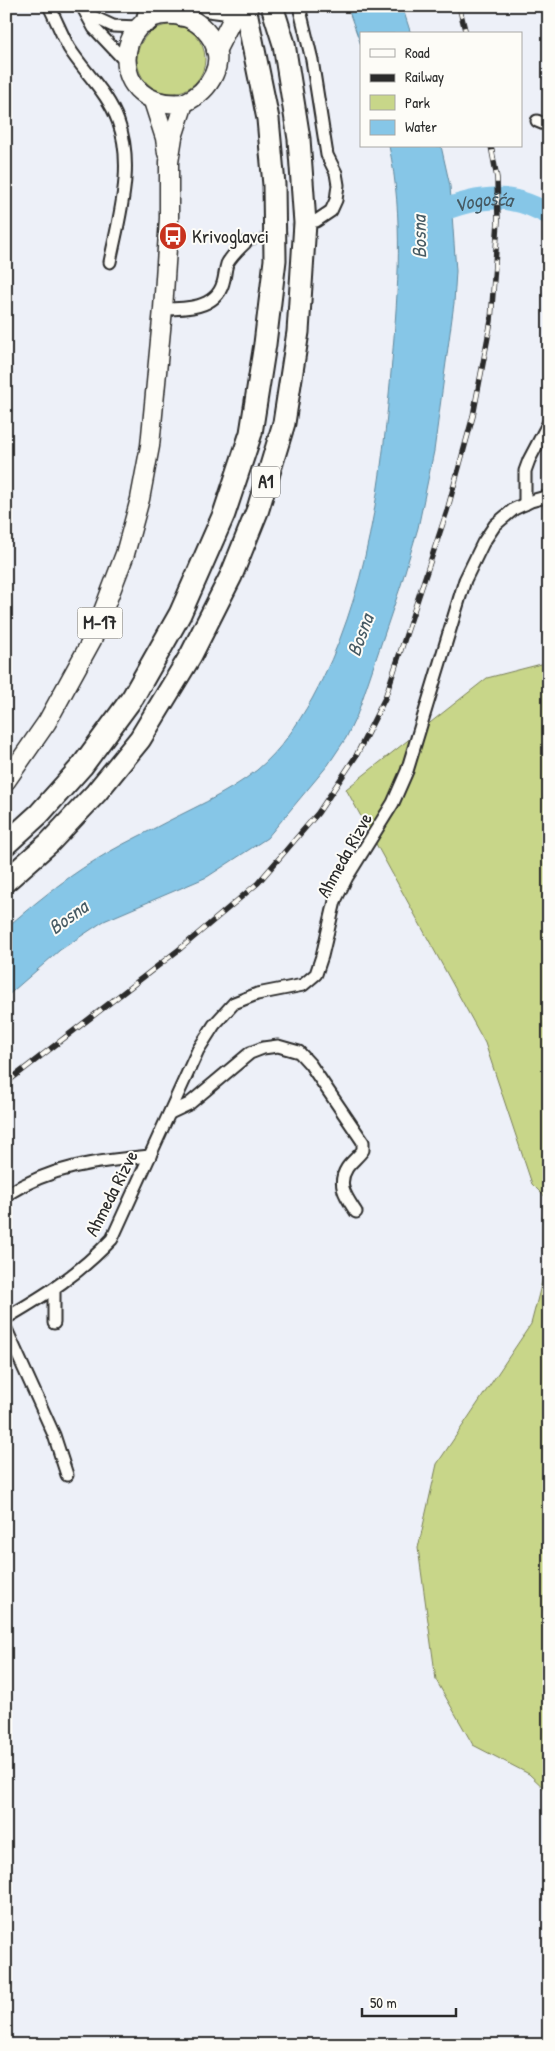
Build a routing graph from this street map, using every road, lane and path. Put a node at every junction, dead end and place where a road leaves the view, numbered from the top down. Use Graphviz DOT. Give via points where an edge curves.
graph roads {
  1 [pos="49,6"];
  2 [pos="272,6"];
  3 [pos="299,6"];
  4 [pos="230,8"];
  5 [pos="84,10"];
  6 [pos="183,13"];
  7 [pos="146,18"];
  8 [pos="216,51"];
  9 [pos="126,62"];
  10 [pos="153,101"];
  11 [pos="184,103"];
  12 [pos="537,121"];
  13 [pos="549,126"];
  14 [pos="169,162"];
  15 [pos="316,221"];
  16 [pos="245,243"];
  17 [pos="110,262"];
  18 [pos="163,309"];
  19 [pos="549,422"];
  20 [pos="549,496"];
  21 [pos="525,504"];
  22 [pos="6,781"];
  23 [pos="6,844"];
  24 [pos="6,881"];
  25 [pos="170,1113"];
  26 [pos="150,1156"];
  27 [pos="6,1195"];
  28 [pos="356,1212"];
  29 [pos="54,1290"];
  30 [pos="6,1318"];
  31 [pos="54,1323"];
  32 [pos="6,1329"];
  33 [pos="67,1475"];
  1 -- 17 [label="street" via="70,48 108,99 118,121 124,149 125,181"];
  2 -- 24 [label="highway, A1" via="284,44 299,139 305,223 298,332 282,433 258,509 231,576 191,655 140,739 49,843"];
  3 -- 15 [label="street" via="312,60 327,155 338,185 331,211"];
  4 -- 6 [label="main road" via="204,18"];
  4 -- 8 [label="main road"];
  4 -- 23 [label="highway, A1" via="268,119 274,185 275,260 251,433 224,514 180,614 133,697 82,766 39,814"];
  5 -- 7 [label="street" via="113,26"];
  5 -- 9 [label="street" via="94,28"];
  6 -- 7 [label="main road"];
  6 -- 8 [label="main road" via="203,27"];
  7 -- 9 [label="main road" via="129,44"];
  8 -- 11 [label="main road" via="213,77 201,93"];
  9 -- 10 [label="main road" via="134,85"];
  10 -- 11 [label="main road" via="168,105"];
  10 -- 14 [label="main road, M-17"];
  11 -- 14 [label="main road, M-17"];
  12 -- 13 [label="street"];
  14 -- 18 [label="main road, M-17"];
  16 -- 18 [label="street" via="227,264 223,286 213,298 189,309"];
  18 -- 22 [label="main road, M-17" via="150,446 126,554 92,640 47,722"];
  19 -- 21 [label="street" via="528,460"];
  20 -- 21 [label="street, Ahmeda Rizve"];
  21 -- 25 [label="street, Ahmeda Rizve" via="495,525 465,580 407,771 393,803 334,901 316,974 303,985 256,994 234,1003 198,1050"];
  25 -- 26 [label="street, Ahmeda Rizve"];
  25 -- 28 [label="street" via="188,1104 250,1053 278,1046 299,1052 363,1142 363,1150 343,1178 343,1191"];
  26 -- 27 [label="street" via="85,1163 56,1170"];
  26 -- 29 [label="street, Ahmeda Rizve" via="112,1239 91,1262"];
  29 -- 30 [label="street, Ahmeda Rizve"];
  29 -- 31 [label="street"];
  32 -- 33 [label="street" via="54,1435"];
}
